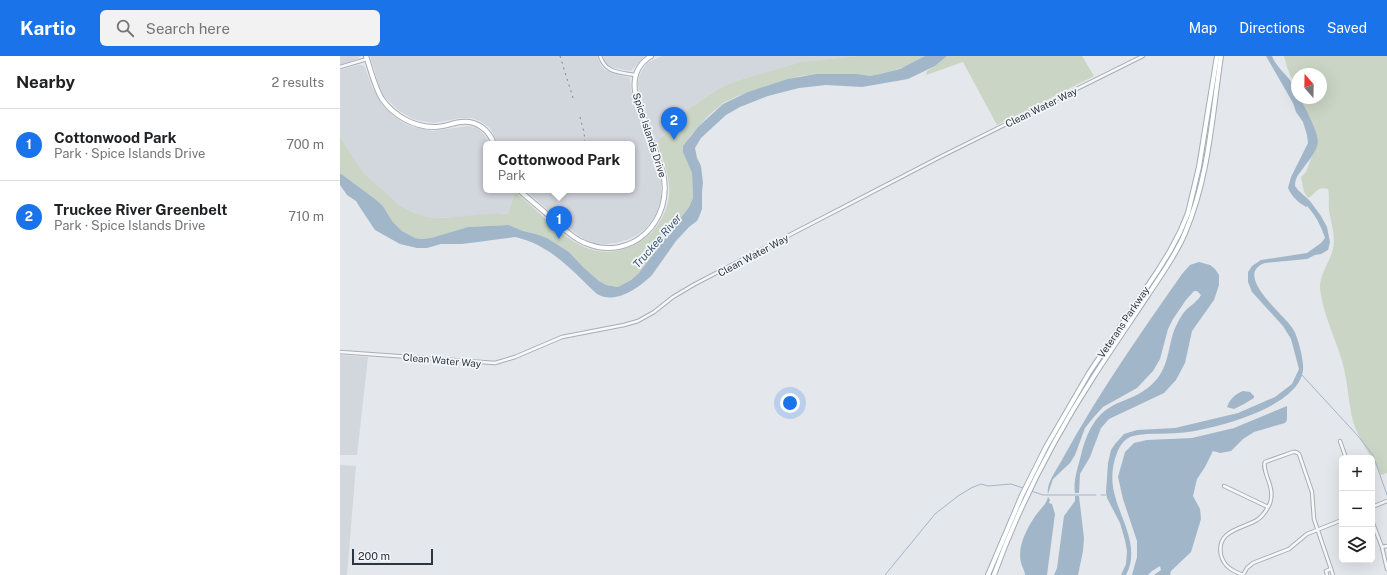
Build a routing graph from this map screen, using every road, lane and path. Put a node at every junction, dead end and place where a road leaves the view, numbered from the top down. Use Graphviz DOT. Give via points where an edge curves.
graph roads {
  1 [pos="600,56"];
  2 [pos="651,56"];
  3 [pos="1143,56"];
  4 [pos="1217,56"];
  5 [pos="1221,56"];
  6 [pos="367,58"];
  7 [pos="340,68"];
  8 [pos="636,75"];
  9 [pos="493,141"];
  10 [pos="522,193"];
  11 [pos="340,352"];
  12 [pos="1340,442"];
  13 [pos="1345,455"];
  14 [pos="1224,486"];
  15 [pos="1387,501"];
  16 [pos="1375,506"];
  17 [pos="1268,507"];
  18 [pos="1339,521"];
  19 [pos="1374,527"];
  20 [pos="1317,530"];
  21 [pos="1387,546"];
  22 [pos="1382,547"];
  23 [pos="1331,569"];
  24 [pos="1387,569"];
  25 [pos="988,575"];
  26 [pos="994,575"];
  27 [pos="1243,575"];
  28 [pos="1327,575"];
  29 [pos="1333,575"];
  1 -- 8 [label="street" via="603,64 609,69"];
  2 -- 8 [label="main road" via="642,63"];
  3 -- 11 [label="street, Clean Water Way" via="940,157 695,284 633,323 562,337 495,363"];
  4 -- 25 [label="main road, Veterans Parkway" via="1200,167 1188,213 1180,232 1160,267 1089,373 1050,440 1029,479"];
  5 -- 26 [label="main road, Veterans Parkway" via="1202,183 1185,235 1162,275 1093,377 1034,482"];
  6 -- 7 [label="street"];
  6 -- 9 [label="main road" via="381,98 401,117 428,126 471,122 484,129"];
  8 -- 10 [label="main road, Spice Islands Drive" via="635,91 665,182 663,206 649,230 633,242 620,246 601,248 587,244 570,235"];
  12 -- 13 [label="street"];
  14 -- 17 [label="street"];
  15 -- 16 [label="street"];
  17 -- 20 [label="street" via="1271,488 1265,463 1297,451 1312,492 1313,516"];
  17 -- 27 [label="street" via="1260,518 1232,530 1222,541 1223,561 1231,570"];
  18 -- 20 [label="street"];
  19 -- 22 [label="street"];
  20 -- 23 [label="street"];
  20 -- 27 [label="street" via="1303,536 1289,549 1253,563"];
  21 -- 22 [label="street"];
  22 -- 24 [label="street"];
  23 -- 28 [label="street" via="1326,571"];
  23 -- 29 [label="street"];
}
